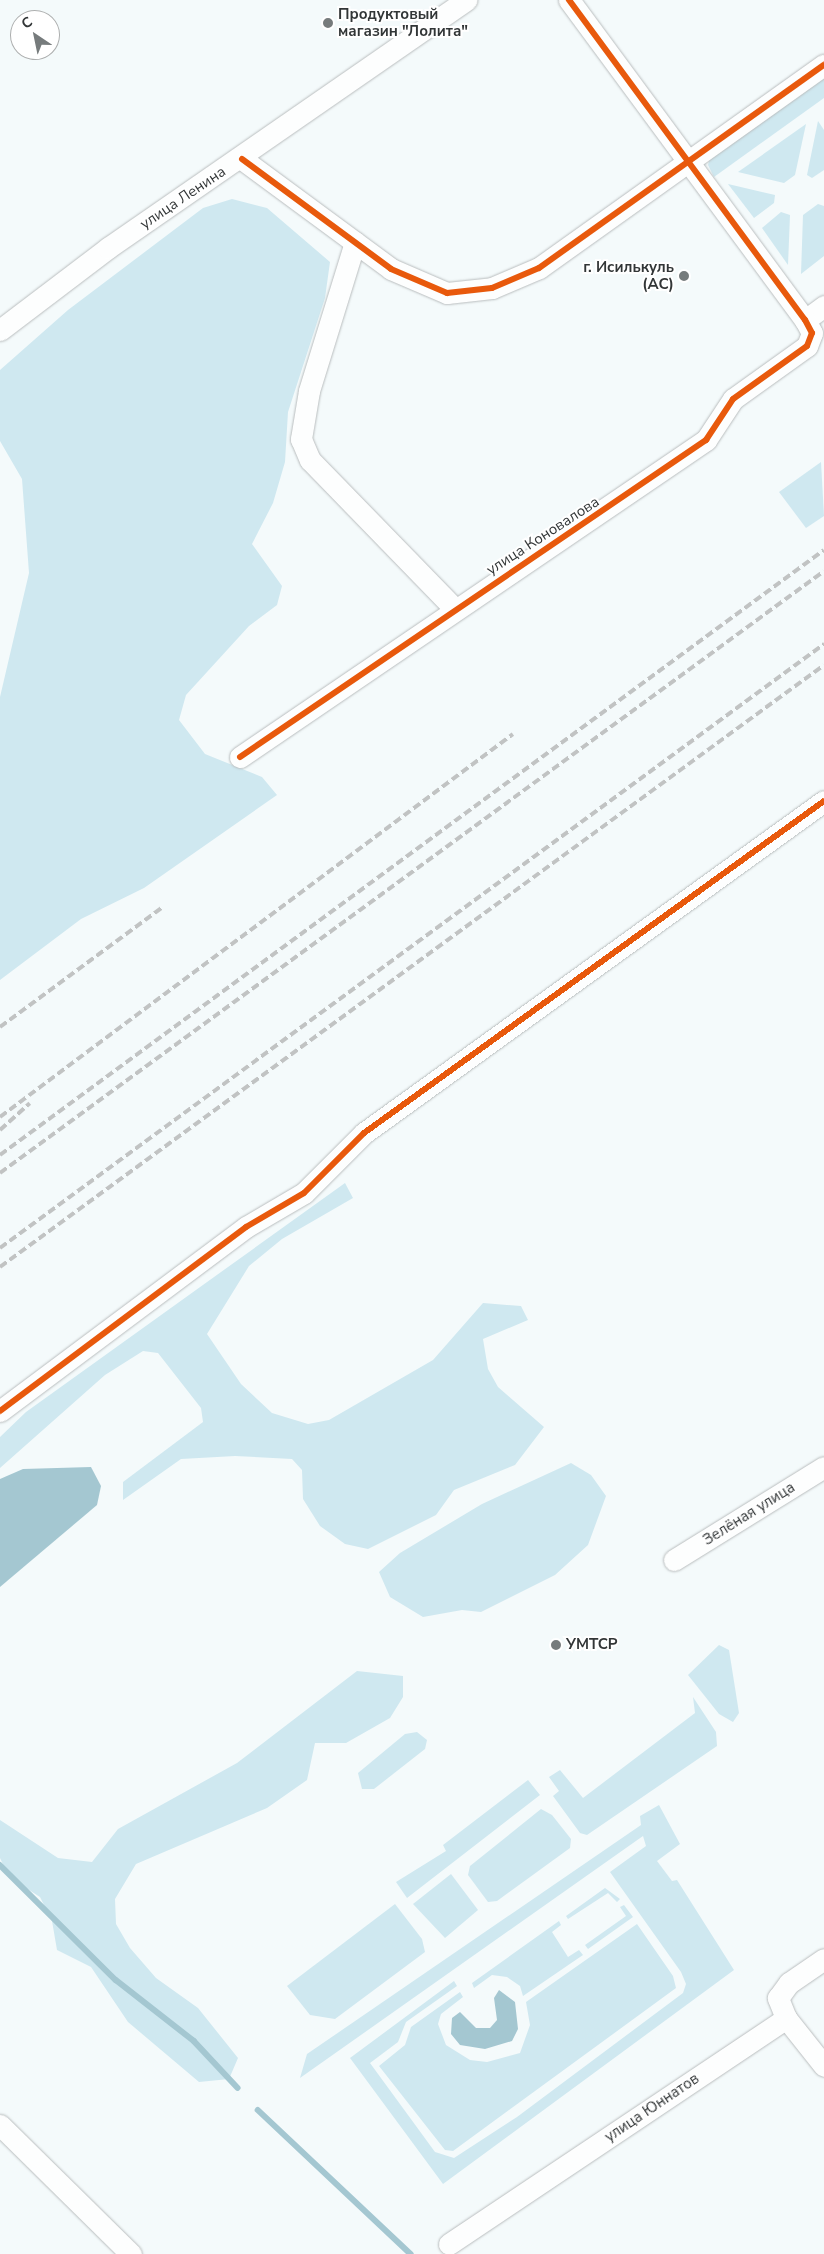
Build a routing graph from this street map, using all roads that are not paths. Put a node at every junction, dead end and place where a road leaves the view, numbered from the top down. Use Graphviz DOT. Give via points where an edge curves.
graph roads {
  1 [pos="466,0"];
  2 [pos="570,0"];
  3 [pos="824,65"];
  4 [pos="242,159"];
  5 [pos="690,164"];
  6 [pos="355,242"];
  7 [pos="824,306"];
  8 [pos="809,326"];
  9 [pos="0,330"];
  10 [pos="455,609"];
  11 [pos="240,757"];
  12 [pos="824,801"];
  13 [pos="0,1411"];
  14 [pos="824,1467"];
  15 [pos="674,1560"];
  16 [pos="824,1959"];
  17 [pos="786,2018"];
  18 [pos="824,2066"];
  19 [pos="0,2125"];
  20 [pos="449,2244"];
  21 [pos="131,2254"];
  1 -- 4 [label="street, улица Ленина"];
  2 -- 5 [label="street"];
  3 -- 5 [label="street"];
  4 -- 6 [label="street"];
  4 -- 9 [label="street, улица Ленина" via="108,248"];
  5 -- 6 [label="street" via="539,268 492,288 447,293 391,269"];
  5 -- 8 [label="street"];
  6 -- 10 [label="street" via="309,391 301,439 310,460"];
  7 -- 8 [label="street, улица Коновалова"];
  8 -- 10 [label="street, улица Коновалова" via="807,346 732,399 706,440"];
  10 -- 11 [label="street, улица Коновалова"];
  12 -- 13 [label="street" via="364,1133 304,1193 246,1227"];
  14 -- 15 [label="street, Зелёная улица"];
  16 -- 17 [label="street" via="789,1983 778,1998"];
  17 -- 18 [label="street"];
  17 -- 20 [label="street, улица Юннатов"];
  19 -- 21 [label="street"];
}
